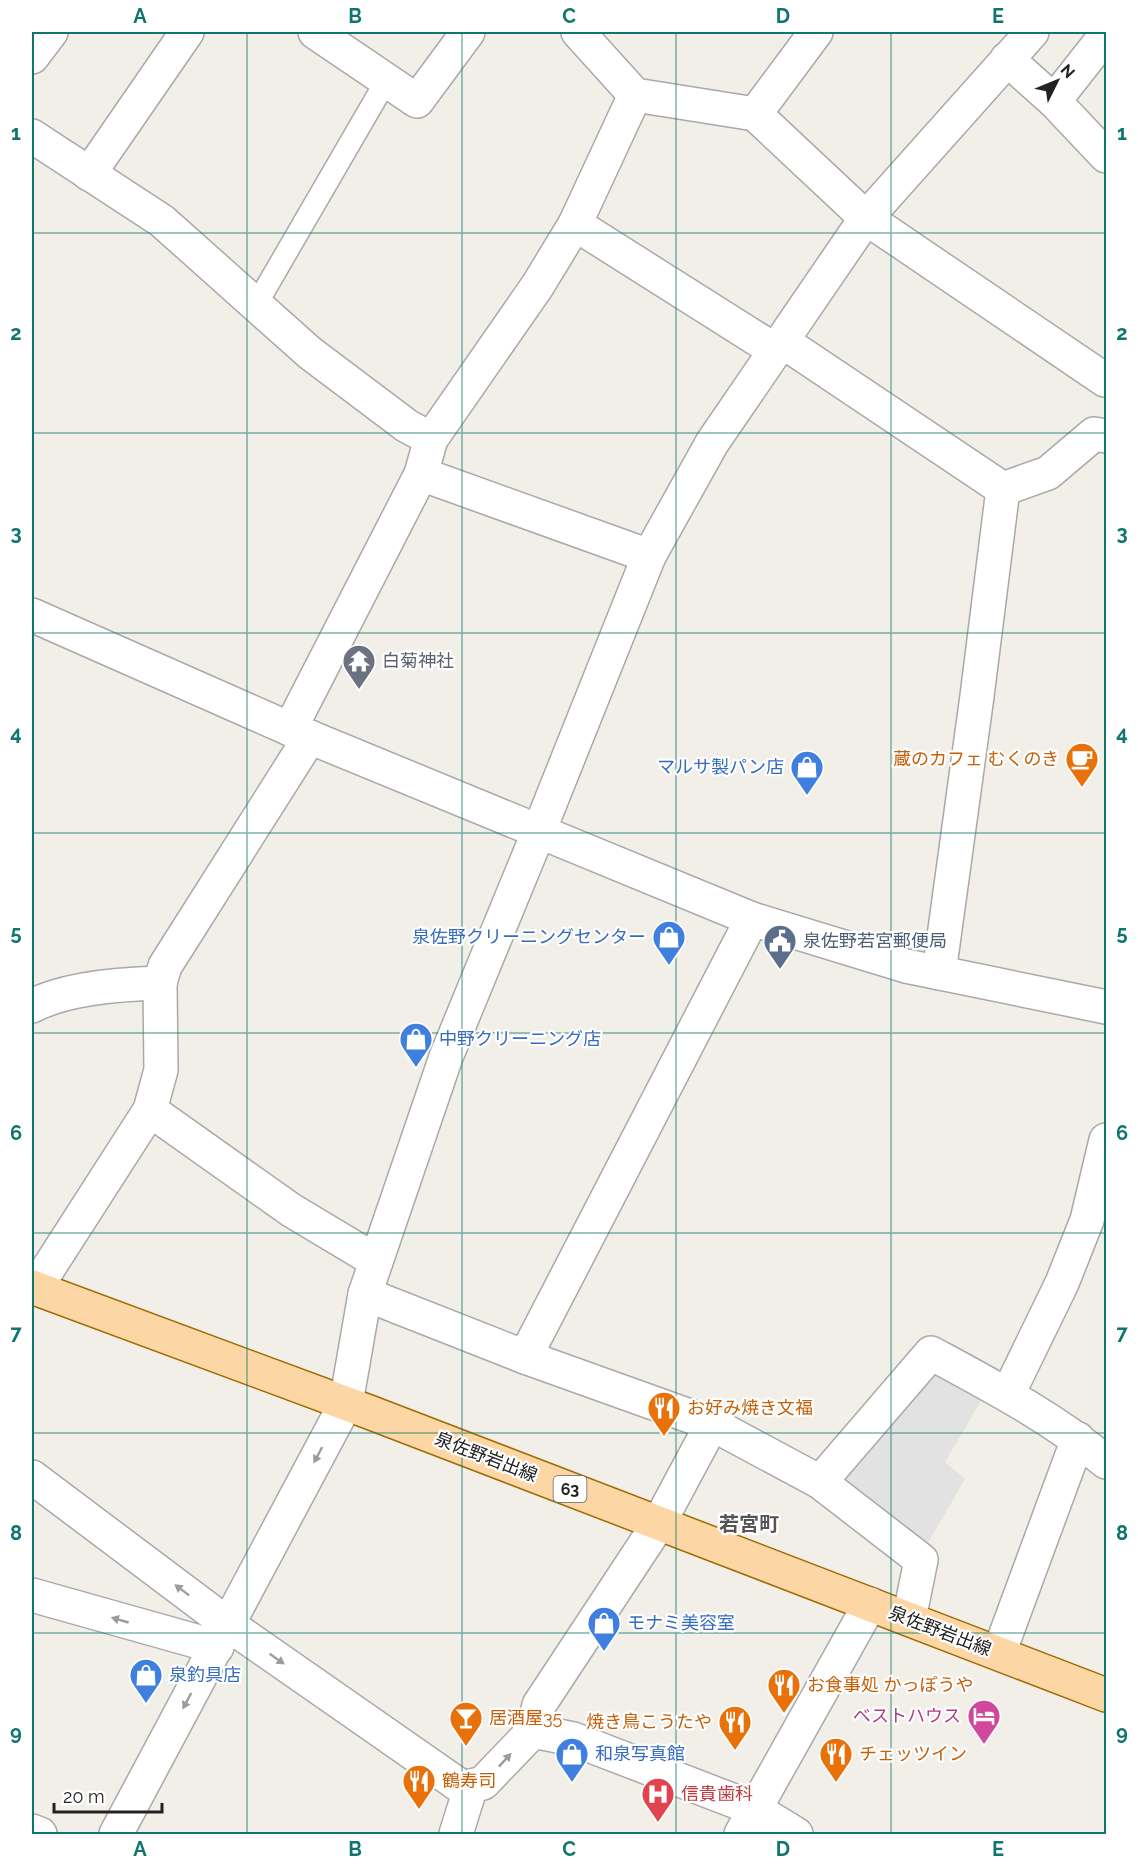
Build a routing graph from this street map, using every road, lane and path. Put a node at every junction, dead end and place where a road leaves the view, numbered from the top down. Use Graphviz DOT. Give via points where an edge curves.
graph roads {
  1 [pos="51,32"];
  2 [pos="187,32"];
  3 [pos="315,32"];
  4 [pos="468,32"];
  5 [pos="578,32"];
  6 [pos="816,32"];
  7 [pos="1032,32"];
  8 [pos="1107,35"];
  9 [pos="32,57"];
  10 [pos="1007,59"];
  11 [pos="386,81"];
  12 [pos="635,95"];
  13 [pos="1054,101"];
  14 [pos="755,114"];
  15 [pos="32,137"];
  16 [pos="1107,156"];
  17 [pos="89,174"];
  18 [pos="866,218"];
  19 [pos="575,225"];
  20 [pos="256,305"];
  21 [pos="779,346"];
  22 [pos="1105,380"];
  23 [pos="1107,436"];
  24 [pos="431,440"];
  25 [pos="421,474"];
  26 [pos="1002,489"];
  27 [pos="649,556"];
  28 [pos="32,615"];
  29 [pos="300,733"];
  30 [pos="539,831"];
  31 [pos="752,919"];
  32 [pos="939,973"];
  33 [pos="160,983"];
  34 [pos="34,1002"];
  35 [pos="1107,1007"];
  36 [pos="150,1110"];
  37 [pos="1107,1140"];
  38 [pos="376,1261"];
  39 [pos="33,1288"];
  40 [pos="365,1294"];
  41 [pos="525,1357"];
  42 [pos="1008,1394"];
  43 [pos="346,1403"];
  44 [pos="712,1424"];
  45 [pos="1078,1439"];
  46 [pos="1107,1462"];
  47 [pos="32,1477"];
  48 [pos="820,1482"];
  49 [pos="659,1523"];
  50 [pos="32,1595"];
  51 [pos="870,1604"];
  52 [pos="909,1619"];
  53 [pos="223,1636"];
  54 [pos="999,1653"];
  55 [pos="1107,1695"];
  56 [pos="533,1731"];
  57 [pos="471,1786"];
  58 [pos="748,1822"];
  59 [pos="32,1831"];
  60 [pos="40,1834"];
  61 [pos="116,1834"];
  62 [pos="456,1834"];
  63 [pos="796,1834"];
  1 -- 9 [label="street"];
  2 -- 17 [label="street"];
  3 -- 11 [label="street"];
  4 -- 11 [label="street" via="417,101"];
  5 -- 12 [label="street"];
  6 -- 14 [label="street"];
  7 -- 10 [label="street"];
  8 -- 13 [label="street"];
  10 -- 13 [label="street"];
  10 -- 18 [label="street"];
  11 -- 20 [label="lane"];
  12 -- 14 [label="street"];
  12 -- 19 [label="street"];
  13 -- 16 [label="street"];
  14 -- 18 [label="street"];
  15 -- 17 [label="street"];
  17 -- 20 [label="street" via="162,221"];
  18 -- 21 [label="street"];
  18 -- 22 [label="street"];
  19 -- 21 [label="street"];
  19 -- 24 [label="street"];
  20 -- 24 [label="street" via="310,353"];
  21 -- 26 [label="street"];
  21 -- 27 [label="street" via="711,443"];
  23 -- 26 [label="street" via="1094,434 1048,473"];
  24 -- 25 [label="street"];
  25 -- 27 [label="street"];
  25 -- 29 [label="street"];
  26 -- 32 [label="street"];
  27 -- 30 [label="street"];
  28 -- 29 [label="street"];
  29 -- 30 [label="street"];
  29 -- 33 [label="street" via="165,966"];
  30 -- 31 [label="street"];
  30 -- 38 [label="street" via="446,1057"];
  31 -- 32 [label="street"];
  31 -- 41 [label="street"];
  32 -- 35 [label="street"];
  33 -- 34 [label="street" via="116,985"];
  33 -- 36 [label="street" via="161,1070"];
  36 -- 38 [label="street" via="291,1210"];
  36 -- 39 [label="street"];
  37 -- 42 [label="street" via="1087,1220 1062,1283"];
  38 -- 40 [label="street"];
  39 -- 43 [label="main road, 泉佐野岩出線 / 63"];
  40 -- 41 [label="street"];
  40 -- 43 [label="street"];
  41 -- 44 [label="street"];
  42 -- 45 [label="street"];
  42 -- 48 [label="street" via="931,1353"];
  43 -- 49 [label="main road, 泉佐野岩出線 / 63"];
  43 -- 53 [label="street, one-way"];
  44 -- 48 [label="street"];
  44 -- 49 [label="street"];
  45 -- 46 [label="street"];
  45 -- 54 [label="street"];
  53 -- 47 [label="street, one-way"];
  48 -- 52 [label="street" via="921,1560"];
  49 -- 51 [label="main road, 泉佐野岩出線 / 63"];
  49 -- 56 [label="street" via="539,1705"];
  53 -- 50 [label="street, one-way"];
  51 -- 52 [label="main road, 泉佐野岩出線 / 63"];
  51 -- 58 [label="street"];
  52 -- 54 [label="main road, 泉佐野岩出線 / 63"];
  53 -- 57 [label="street, one-way" via="463,1788"];
  53 -- 61 [label="street, one-way"];
  54 -- 55 [label="main road, 泉佐野岩出線 / 63"];
  57 -- 56 [label="street, one-way" via="483,1783"];
  56 -- 58 [label="street" via="573,1739"];
  57 -- 62 [label="street"];
  58 -- 63 [label="street"];
  59 -- 60 [label="street"];
}
